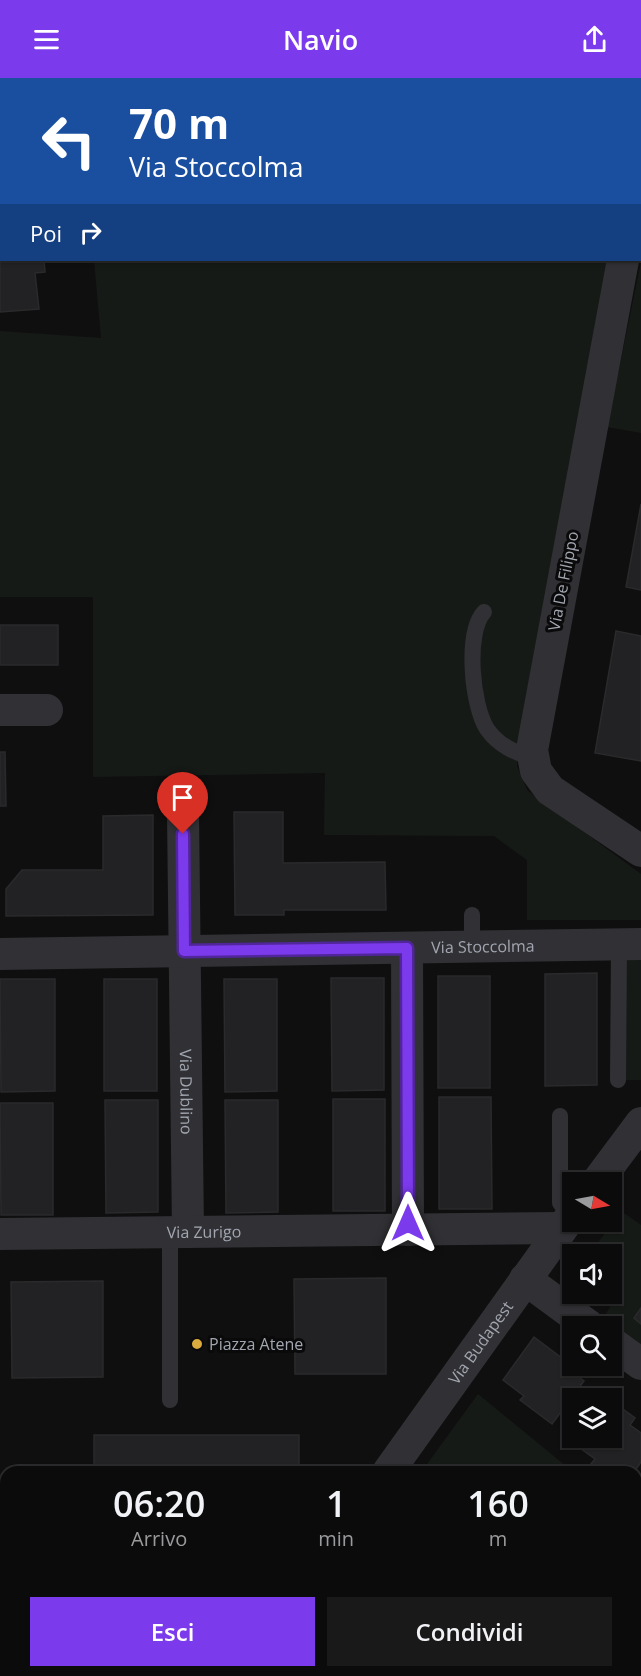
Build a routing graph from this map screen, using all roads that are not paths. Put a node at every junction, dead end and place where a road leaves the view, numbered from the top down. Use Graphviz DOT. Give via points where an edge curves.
graph roads {
  1 [pos="623,261"];
  2 [pos="484,612"];
  3 [pos="0,710"];
  4 [pos="47,710"];
  5 [pos="533,758"];
  6 [pos="183,814"];
  7 [pos="641,851"];
  8 [pos="472,915"];
  9 [pos="630,944"];
  10 [pos="472,946"];
  11 [pos="407,948"];
  12 [pos="184,951"];
  13 [pos="0,954"];
  14 [pos="618,1080"];
  15 [pos="561,1116"];
  16 [pos="640,1127"];
  17 [pos="605,1172"];
  18 [pos="562,1207"];
  19 [pos="562,1219"];
  20 [pos="562,1229"];
  21 [pos="408,1230"];
  22 [pos="179,1232"];
  23 [pos="0,1234"];
  24 [pos="525,1279"];
  25 [pos="575,1316"];
  26 [pos="622,1350"];
  27 [pos="641,1364"];
  28 [pos="170,1400"];
  29 [pos="392,1466"];
  1 -- 5 [label="street, Via De Filippo"];
  2 -- 5 [label="lane" via="477,619 473,648 476,697 487,728 508,750"];
  3 -- 4 [label="street"];
  5 -- 7 [label="street" via="536,771 550,790"];
  6 -- 12 [label="street, Via Dublino"];
  8 -- 10 [label="lane"];
  9 -- 10 [label="street, Via Stoccolma"];
  9 -- 14 [label="lane"];
  10 -- 11 [label="street, Via Stoccolma"];
  11 -- 12 [label="street, Via Stoccolma"];
  11 -- 21 [label="street"];
  12 -- 13 [label="street, Via Stoccolma"];
  12 -- 22 [label="street, Via Dublino"];
  15 -- 18 [label="lane"];
  16 -- 17 [label="street"];
  19 -- 21 [label="street, Via Zurigo"];
  20 -- 24 [label="street, Via Budapest"];
  21 -- 22 [label="street, Via Zurigo"];
  22 -- 23 [label="street, Via Zurigo"];
  22 -- 28 [label="lane"];
  24 -- 25 [label="street"];
  24 -- 29 [label="street, Via Budapest"];
  26 -- 27 [label="street"];
}
